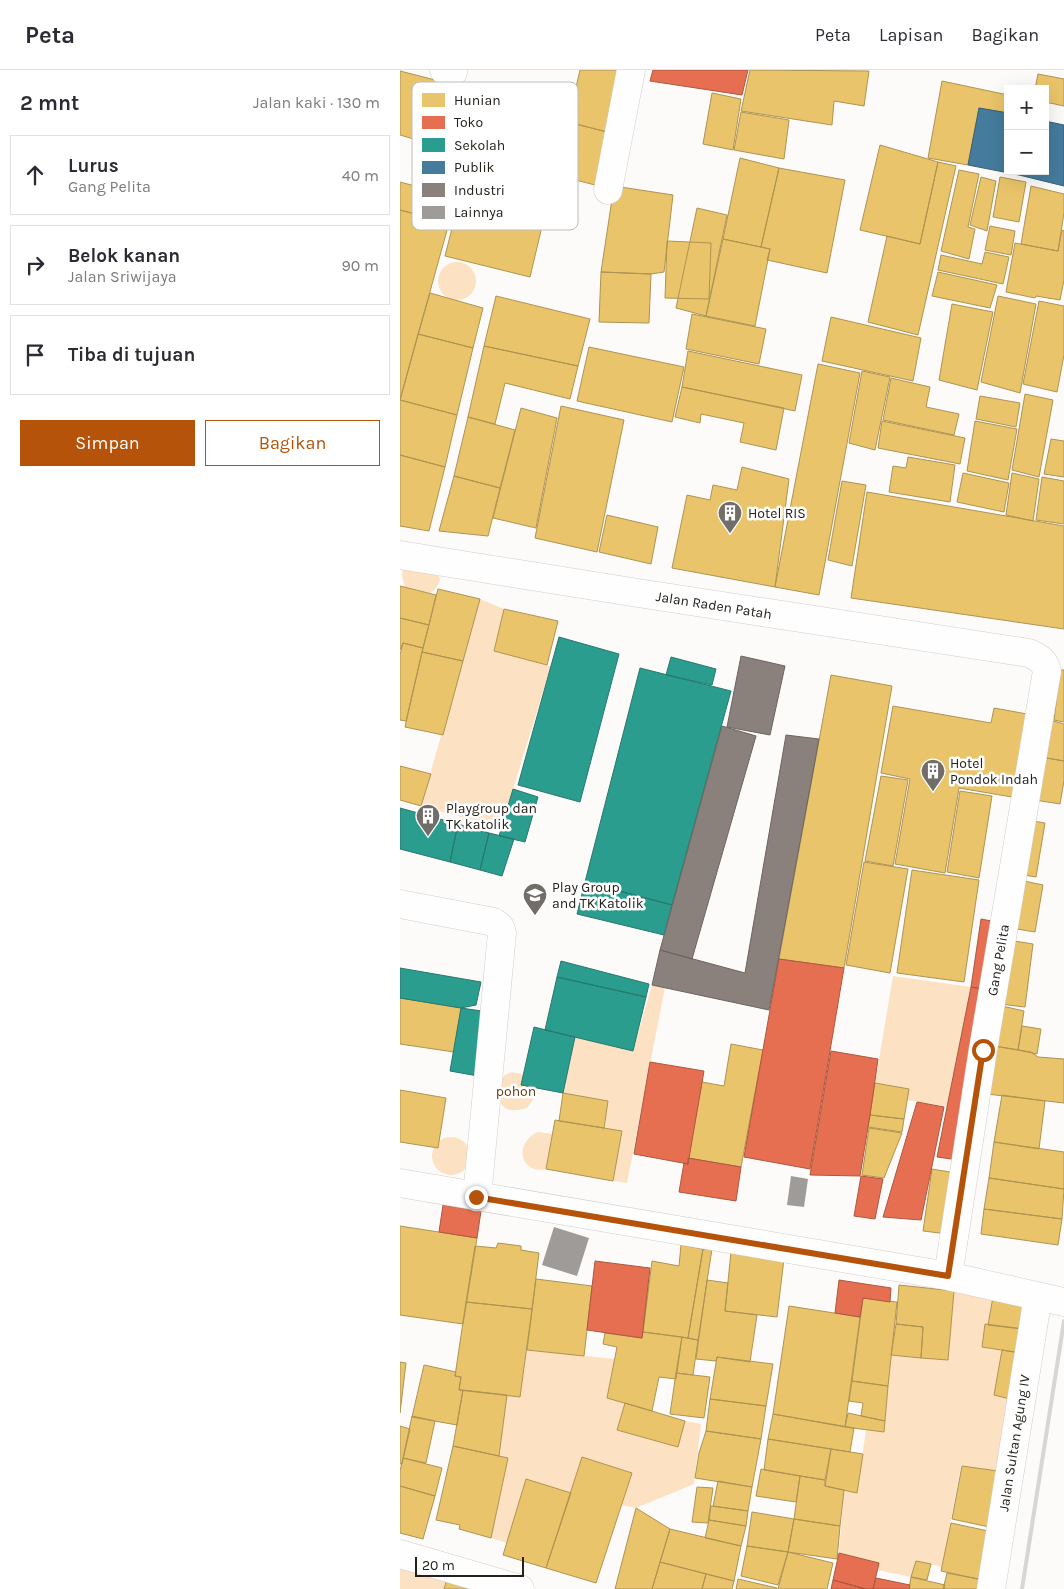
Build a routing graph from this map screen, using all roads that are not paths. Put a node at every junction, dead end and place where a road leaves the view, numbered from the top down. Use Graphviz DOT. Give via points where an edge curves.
graph roads {
  1 [pos="630,70"];
  2 [pos="608,190"];
  3 [pos="400,555"];
  4 [pos="1029,653"];
  5 [pos="400,904"];
  6 [pos="400,1183"];
  7 [pos="476,1197"];
  8 [pos="948,1276"];
  9 [pos="1038,1296"];
  10 [pos="1064,1302"];
  11 [pos="400,1554"];
  12 [pos="520,1589"];
  13 [pos="991,1589"];
  1 -- 2 [label="street"];
  3 -- 4 [label="street, Jalan Raden Patah"];
  4 -- 8 [label="street, Gang Pelita" via="1040,658 1047,671"];
  5 -- 7 [label="street" via="494,922 502,933"];
  6 -- 7 [label="street"];
  7 -- 8 [label="street"];
  8 -- 9 [label="street"];
  9 -- 10 [label="street"];
  9 -- 13 [label="street, Jalan Sultan Agung IV"];
  11 -- 12 [label="street"];
}
